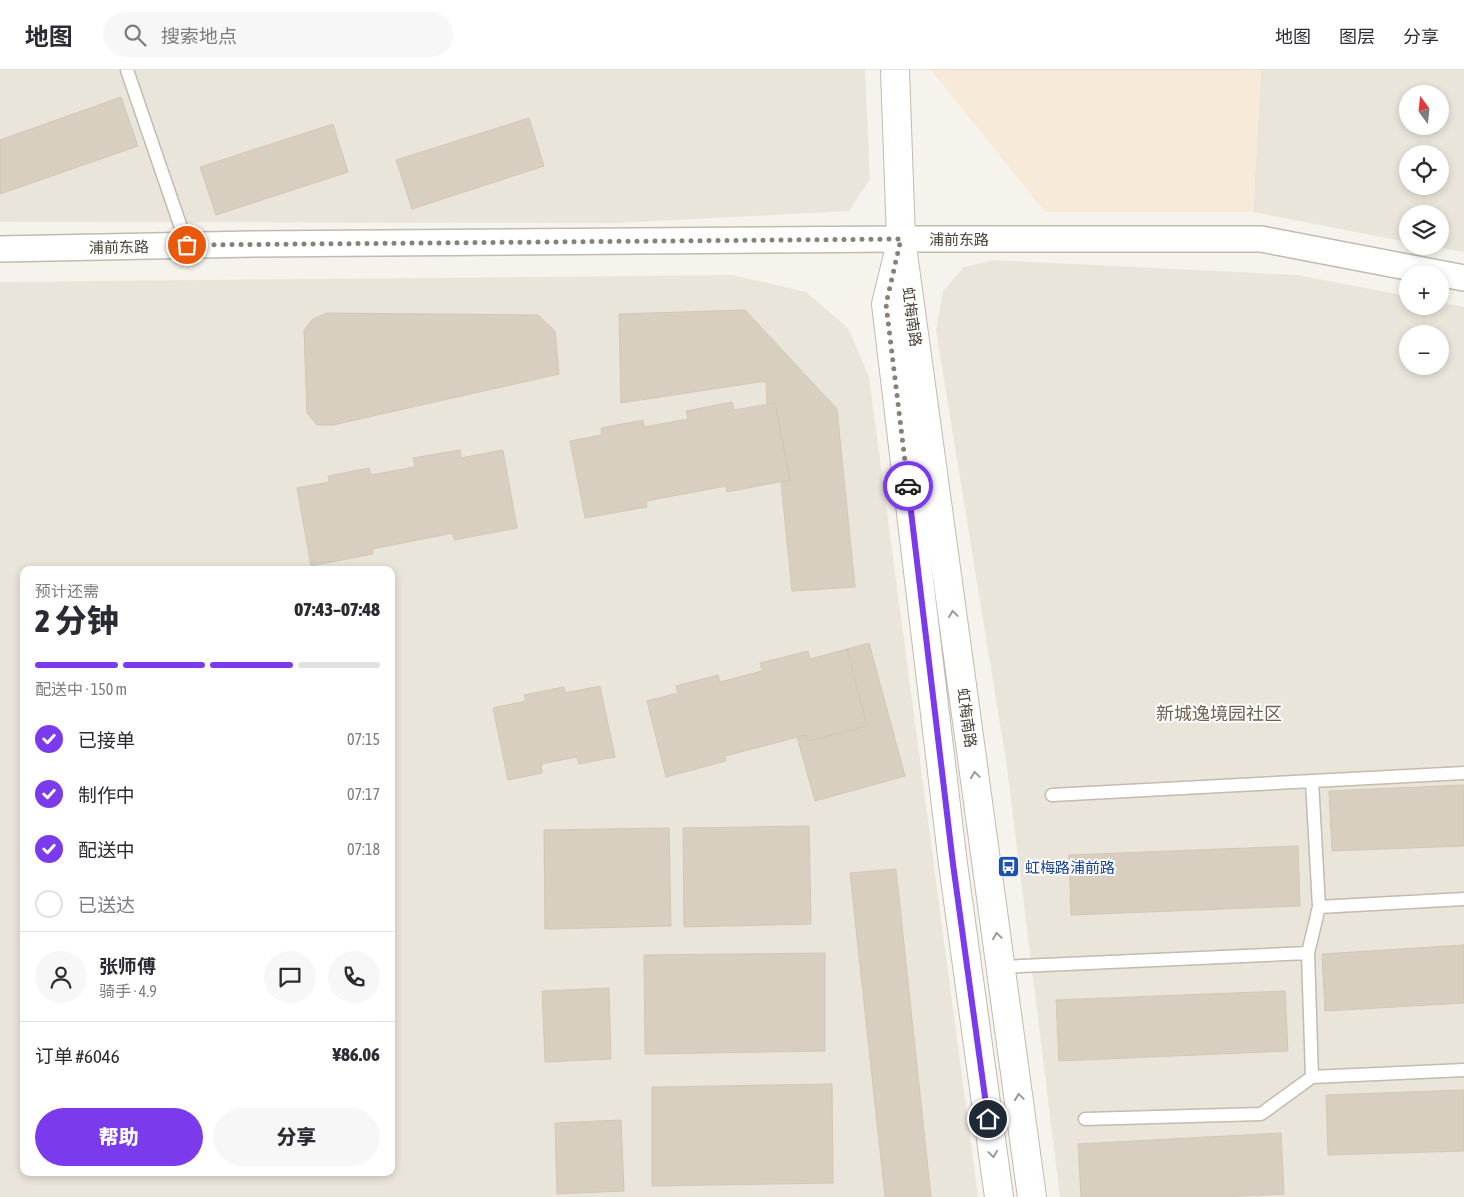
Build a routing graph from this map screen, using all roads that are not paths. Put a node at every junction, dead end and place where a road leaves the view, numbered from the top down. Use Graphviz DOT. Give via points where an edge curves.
graph roads {
  1 [pos="127,70"];
  2 [pos="895,70"];
  3 [pos="901,239"];
  4 [pos="187,245"];
  5 [pos="0,250"];
  6 [pos="1464,278"];
  7 [pos="1464,773"];
  8 [pos="1312,781"];
  9 [pos="1052,795"];
  10 [pos="1464,899"];
  11 [pos="1319,906"];
  12 [pos="1308,953"];
  13 [pos="1001,967"];
  14 [pos="1464,1070"];
  15 [pos="1312,1077"];
  16 [pos="1085,1119"];
  17 [pos="1000,1197"];
  18 [pos="1032,1197"];
  1 -- 4 [label="lane"];
  2 -- 3 [label="street, 虹梅南路"];
  3 -- 4 [label="street, 浦前东路"];
  3 -- 6 [label="street, 浦前东路" via="1261,238"];
  13 -- 3 [label="street, 虹梅南路, one-way"];
  3 -- 17 [label="street, 虹梅南路, one-way" via="886,304 953,864"];
  4 -- 5 [label="street, 浦前东路"];
  7 -- 8 [label="lane"];
  8 -- 9 [label="lane"];
  8 -- 11 [label="lane"];
  10 -- 11 [label="lane"];
  11 -- 12 [label="lane"];
  12 -- 13 [label="lane"];
  12 -- 15 [label="lane"];
  18 -- 13 [label="street, 虹梅南路, one-way"];
  14 -- 15 [label="lane"];
  15 -- 16 [label="lane" via="1261,1114"];
}
